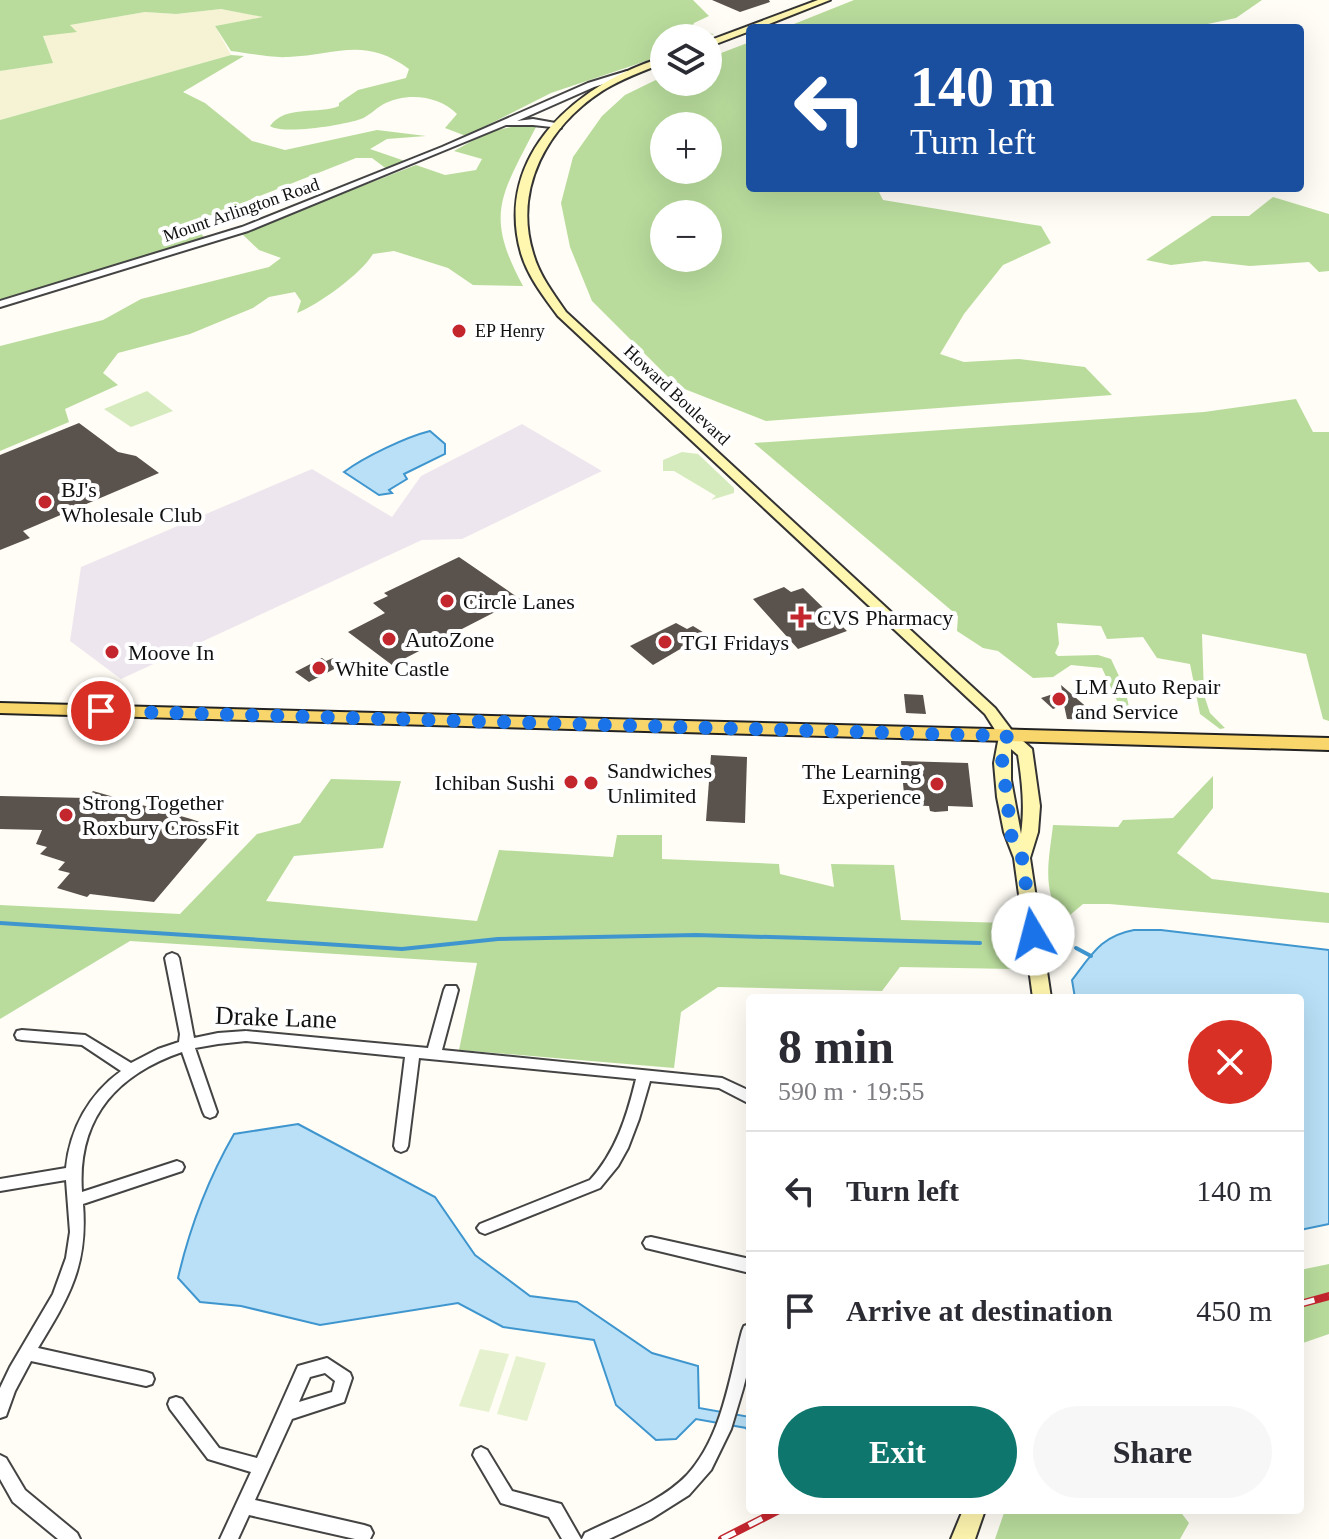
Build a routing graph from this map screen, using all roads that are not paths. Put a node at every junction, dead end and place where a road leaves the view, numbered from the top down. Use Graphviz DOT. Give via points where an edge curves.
graph roads {
  1 [pos="826,0"];
  2 [pos="761,24"];
  3 [pos="746,30"];
  4 [pos="722,39"];
  5 [pos="650,65"];
  6 [pos="627,74"];
  7 [pos="516,116"];
  8 [pos="560,124"];
  9 [pos="487,131"];
  10 [pos="0,304"];
  11 [pos="0,708"];
  12 [pos="1007,736"];
  13 [pos="1329,744"];
  14 [pos="1022,858"];
  15 [pos="172,958"];
  16 [pos="451,990"];
  17 [pos="1041,994"];
  18 [pos="22,1035"];
  19 [pos="186,1044"];
  20 [pos="413,1052"];
  21 [pos="434,1053"];
  22 [pos="131,1070"];
  23 [pos="644,1075"];
  24 [pos="746,1091"];
  25 [pos="210,1112"];
  26 [pos="401,1146"];
  27 [pos="177,1167"];
  28 [pos="73,1173"];
  29 [pos="0,1185"];
  30 [pos="74,1201"];
  31 [pos="485,1228"];
  32 [pos="651,1243"];
  33 [pos="746,1265"];
  34 [pos="746,1344"];
  35 [pos="27,1353"];
  36 [pos="146,1379"];
  37 [pos="176,1404"];
  38 [pos="0,1411"];
  39 [pos="286,1413"];
  40 [pos="481,1455"];
  41 [pos="0,1463"];
  42 [pos="262,1467"];
  43 [pos="246,1506"];
  44 [pos="972,1514"];
  45 [pos="364,1533"];
  46 [pos="71,1539"];
  47 [pos="229,1539"];
  48 [pos="572,1539"];
  49 [pos="591,1539"];
  50 [pos="963,1539"];
  1 -- 2 [label="main road"];
  3 -- 4 [label="main road"];
  5 -- 6 [label="main road, Howard Boulevard"];
  6 -- 7 [label="street, Mount Arlington Road"];
  6 -- 8 [label="main road, Howard Boulevard" via="598,90"];
  7 -- 8 [label="street" via="541,115"];
  7 -- 9 [label="street, Mount Arlington Road"];
  8 -- 9 [label="street, Mount Arlington Road" via="527,122"];
  8 -- 12 [label="main road, Howard Boulevard" via="526,182 519,219 527,260 551,301 990,711"];
  9 -- 10 [label="street, Mount Arlington Road" via="245,229"];
  11 -- 12 [label="main road"];
  12 -- 13 [label="main road"];
  12 -- 14 [label="main road" via="1001,751 1012,840"];
  12 -- 14 [label="main road, Howard Boulevard" via="1026,753 1031,790 1029,841"];
  14 -- 17 [label="main road"];
  15 -- 19 [label="street"];
  16 -- 21 [label="street"];
  18 -- 22 [label="street" via="85,1040"];
  19 -- 20 [label="street, Drake Lane" via="246,1036"];
  19 -- 22 [label="street, Drake Lane"];
  19 -- 25 [label="street"];
  20 -- 21 [label="street, Drake Lane"];
  20 -- 26 [label="street"];
  21 -- 23 [label="street, Drake Lane"];
  22 -- 28 [label="street, Drake Lane" via="91,1111"];
  23 -- 24 [label="street, Drake Lane" via="722,1083"];
  23 -- 31 [label="street" via="606,1174 595,1184"];
  27 -- 30 [label="street"];
  28 -- 29 [label="street"];
  28 -- 30 [label="street, Drake Lane"];
  30 -- 35 [label="street, Drake Lane" via="74,1258"];
  32 -- 33 [label="street"];
  34 -- 49 [label="street" via="721,1429 692,1481"];
  35 -- 36 [label="street"];
  35 -- 38 [label="street, Drake Lane"];
  37 -- 42 [label="street" via="214,1454"];
  39 -- 42 [label="street"];
  40 -- 48 [label="street" via="507,1497 555,1510"];
  41 -- 46 [label="street" via="19,1496"];
  42 -- 43 [label="street"];
  43 -- 45 [label="street"];
  43 -- 47 [label="street"];
  44 -- 50 [label="main road"];
}
